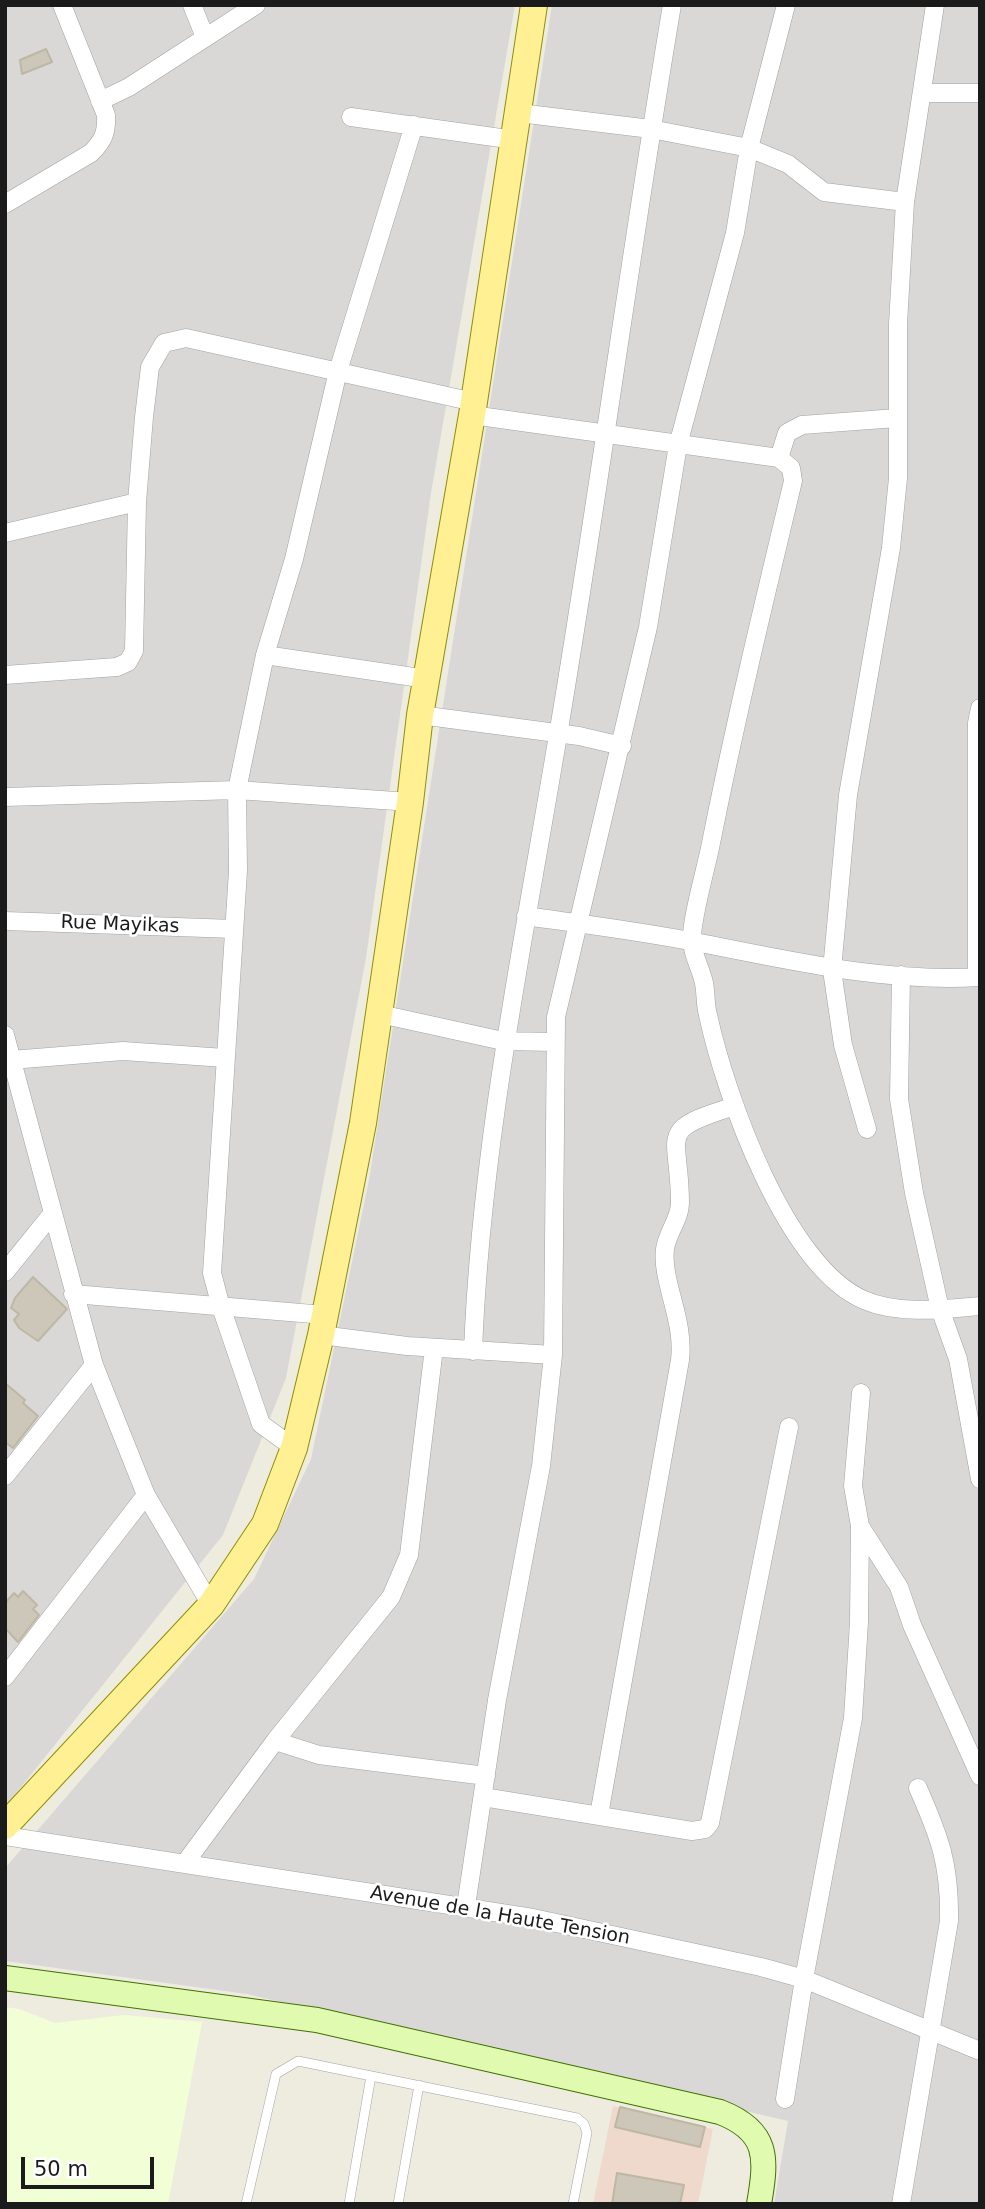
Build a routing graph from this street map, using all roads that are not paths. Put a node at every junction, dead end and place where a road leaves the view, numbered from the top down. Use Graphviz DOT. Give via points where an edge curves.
graph roads {
  1 [pos="62,5"];
  2 [pos="192,5"];
  3 [pos="256,5"];
  4 [pos="534,5"];
  5 [pos="672,5"];
  6 [pos="786,5"];
  7 [pos="935,5"];
  8 [pos="205,37"];
  9 [pos="924,93"];
  10 [pos="980,93"];
  11 [pos="100,101"];
  12 [pos="519,113"];
  13 [pos="351,117"];
  14 [pos="414,125"];
  15 [pos="651,129"];
  16 [pos="515,140"];
  17 [pos="749,148"];
  18 [pos="905,202"];
  19 [pos="5,204"];
  20 [pos="338,371"];
  21 [pos="473,408"];
  22 [pos="897,418"];
  23 [pos="604,432"];
  24 [pos="678,445"];
  25 [pos="779,458"];
  26 [pos="137,502"];
  27 [pos="5,533"];
  28 [pos="265,655"];
  29 [pos="5,675"];
  30 [pos="426,679"];
  31 [pos="980,708"];
  32 [pos="420,715"];
  33 [pos="558,734"];
  34 [pos="622,746"];
  35 [pos="237,790"];
  36 [pos="5,797"];
  37 [pos="411,802"];
  38 [pos="526,916"];
  39 [pos="5,921"];
  40 [pos="580,923"];
  41 [pos="234,929"];
  42 [pos="692,941"];
  43 [pos="832,970"];
  44 [pos="901,975"];
  45 [pos="978,977"];
  46 [pos="380,1013"];
  47 [pos="5,1035"];
  48 [pos="503,1041"];
  49 [pos="554,1042"];
  50 [pos="225,1058"];
  51 [pos="8,1064"];
  52 [pos="735,1106"];
  53 [pos="867,1129"];
  54 [pos="52,1214"];
  55 [pos="5,1272"];
  56 [pos="73,1294"];
  57 [pos="980,1306"];
  58 [pos="221,1307"];
  59 [pos="940,1309"];
  60 [pos="323,1325"];
  61 [pos="434,1348"];
  62 [pos="473,1351"];
  63 [pos="553,1355"];
  64 [pos="94,1365"];
  65 [pos="861,1392"];
  66 [pos="789,1427"];
  67 [pos="293,1448"];
  68 [pos="5,1476"];
  69 [pos="980,1479"];
  70 [pos="146,1495"];
  71 [pos="860,1526"];
  72 [pos="211,1605"];
  73 [pos="5,1677"];
  74 [pos="275,1741"];
  75 [pos="486,1776"];
  76 [pos="980,1776"];
  77 [pos="918,1788"];
  78 [pos="483,1797"];
  79 [pos="599,1815"];
  80 [pos="5,1826"];
  81 [pos="5,1836"];
  82 [pos="185,1863"];
  83 [pos="466,1906"];
  84 [pos="5,1978"];
  85 [pos="804,1979"];
  86 [pos="930,2030"];
  87 [pos="980,2051"];
  88 [pos="371,2076"];
  89 [pos="419,2085"];
  90 [pos="785,2099"];
  91 [pos="246,2204"];
  92 [pos="349,2204"];
  93 [pos="398,2204"];
  94 [pos="573,2204"];
  95 [pos="759,2204"];
  96 [pos="901,2204"];
  1 -- 11 [label="street"];
  2 -- 8 [label="street"];
  3 -- 8 [label="street"];
  4 -- 12 [label="main road"];
  5 -- 15 [label="street"];
  6 -- 17 [label="street"];
  7 -- 9 [label="street"];
  8 -- 11 [label="street" via="129,88"];
  9 -- 10 [label="street"];
  9 -- 18 [label="street"];
  11 -- 19 [label="street" via="107,129 102,142"];
  12 -- 15 [label="street"];
  12 -- 16 [label="main road"];
  13 -- 14 [label="street"];
  14 -- 16 [label="street"];
  14 -- 20 [label="street"];
  15 -- 17 [label="street"];
  15 -- 23 [label="street"];
  16 -- 21 [label="main road"];
  17 -- 18 [label="street" via="788,164 824,192"];
  17 -- 24 [label="street" via="735,233"];
  18 -- 22 [label="street"];
  20 -- 21 [label="street"];
  20 -- 26 [label="street" via="186,338 164,343 150,367"];
  20 -- 28 [label="street" via="294,559"];
  21 -- 23 [label="street"];
  21 -- 30 [label="main road"];
  22 -- 25 [label="street" via="802,425 788,433"];
  22 -- 43 [label="street" via="898,478 891,548 848,795"];
  23 -- 24 [label="street"];
  23 -- 33 [label="street"];
  24 -- 25 [label="street"];
  24 -- 34 [label="street" via="648,627"];
  25 -- 42 [label="street" via="791,468 793,481 725,769"];
  26 -- 27 [label="street"];
  26 -- 29 [label="street" via="134,651 128,662 117,667"];
  28 -- 30 [label="street"];
  28 -- 35 [label="street"];
  30 -- 32 [label="main road"];
  31 -- 45 [label="street"];
  32 -- 33 [label="street"];
  32 -- 37 [label="main road"];
  33 -- 34 [label="street"];
  33 -- 38 [label="street"];
  34 -- 40 [label="street"];
  35 -- 36 [label="street"];
  35 -- 37 [label="street"];
  35 -- 41 [label="street"];
  37 -- 46 [label="main road"];
  38 -- 40 [label="street"];
  38 -- 48 [label="street"];
  39 -- 41 [label="street, Rue Mayikas"];
  40 -- 42 [label="street"];
  40 -- 49 [label="street"];
  41 -- 50 [label="street"];
  42 -- 43 [label="street"];
  42 -- 52 [label="street"];
  43 -- 44 [label="street"];
  43 -- 53 [label="street" via="843,1045"];
  44 -- 45 [label="street"];
  44 -- 59 [label="street" via="899,1100"];
  46 -- 48 [label="street"];
  46 -- 60 [label="main road"];
  47 -- 51 [label="street"];
  48 -- 49 [label="street"];
  48 -- 62 [label="street" via="477,1257"];
  49 -- 63 [label="street"];
  50 -- 51 [label="street" via="123,1051"];
  50 -- 58 [label="street" via="212,1273"];
  51 -- 54 [label="street"];
  52 -- 59 [label="street" via="782,1214 834,1282 864,1300 889,1307"];
  52 -- 79 [label="street" via="691,1119 677,1136 680,1205 665,1249 682,1344"];
  54 -- 55 [label="street"];
  54 -- 56 [label="street"];
  56 -- 58 [label="street"];
  56 -- 64 [label="street"];
  57 -- 59 [label="street"];
  58 -- 60 [label="street"];
  58 -- 67 [label="street" via="261,1424"];
  59 -- 69 [label="street" via="958,1359"];
  60 -- 61 [label="street"];
  60 -- 67 [label="main road"];
  61 -- 62 [label="street"];
  61 -- 74 [label="street" via="409,1555 401,1579"];
  62 -- 63 [label="street"];
  63 -- 75 [label="street" via="541,1466"];
  64 -- 68 [label="street"];
  64 -- 70 [label="street"];
  65 -- 71 [label="street" via="853,1486"];
  66 -- 79 [label="street" via="710,1823 692,1831"];
  67 -- 72 [label="main road" via="265,1524"];
  70 -- 72 [label="street"];
  70 -- 73 [label="street"];
  71 -- 76 [label="street" via="899,1587"];
  71 -- 85 [label="street" via="853,1718"];
  72 -- 80 [label="main road"];
  74 -- 75 [label="street" via="319,1755"];
  74 -- 82 [label="street"];
  75 -- 78 [label="street"];
  77 -- 86 [label="street" via="943,1845 950,1884"];
  78 -- 79 [label="street"];
  78 -- 83 [label="street"];
  81 -- 82 [label="street, Avenue de la Haute Tension"];
  82 -- 83 [label="street, Avenue de la Haute Tension"];
  83 -- 85 [label="street, Avenue de la Haute Tension"];
  84 -- 95 [label="street" via="317,2020 720,2112 740,2120 758,2139 765,2171"];
  85 -- 86 [label="street, Avenue de la Haute Tension"];
  85 -- 90 [label="street"];
  86 -- 87 [label="street, Avenue de la Haute Tension"];
  86 -- 96 [label="street"];
  88 -- 89 [label="lane"];
  88 -- 91 [label="lane" via="299,2061 276,2074"];
  88 -- 92 [label="lane"];
  89 -- 93 [label="lane"];
  89 -- 94 [label="lane" via="576,2118 584,2124 587,2133"];
}
